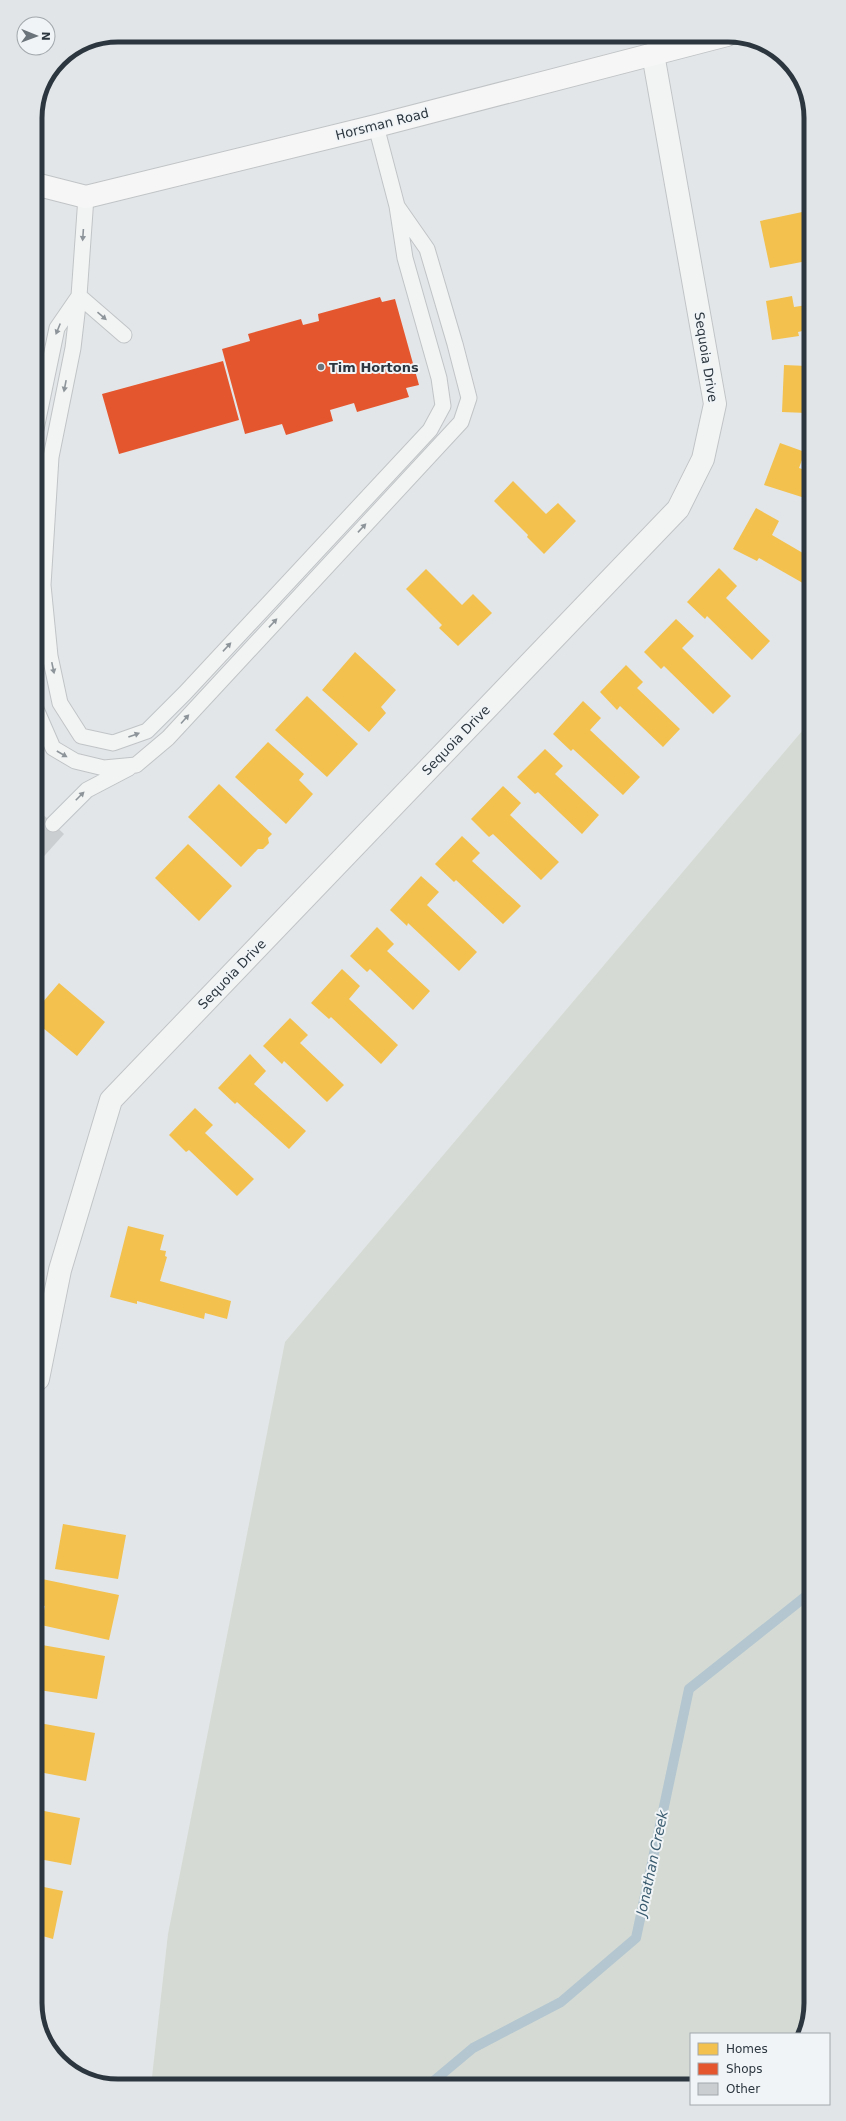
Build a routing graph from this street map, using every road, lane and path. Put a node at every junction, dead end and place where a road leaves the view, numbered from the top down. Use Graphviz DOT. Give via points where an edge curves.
graph roads {
  1 [pos="700,42"];
  2 [pos="653,54"];
  3 [pos="376,126"];
  4 [pos="42,186"];
  5 [pos="86,197"];
  6 [pos="398,206"];
  7 [pos="79,296"];
  8 [pos="124,335"];
  9 [pos="42,400"];
  10 [pos="42,723"];
  11 [pos="136,765"];
  12 [pos="53,824"];
  13 [pos="42,1359"];
  1 -- 2 [label="street, Horsman Road"];
  2 -- 3 [label="street, Horsman Road"];
  2 -- 13 [label="street, Sequoia Drive" via="715,404 704,459 678,509 111,1100 60,1270"];
  3 -- 5 [label="street, Horsman Road"];
  3 -- 6 [label="lane"];
  4 -- 5 [label="street, Horsman Road"];
  5 -- 7 [label="lane, one-way"];
  7 -- 6 [label="lane, one-way" via="73,348 51,457 43,585 50,656 60,703 81,736 113,743 147,731 185,693 430,430 443,406 439,378 405,258"];
  11 -- 6 [label="lane, one-way" via="168,738 461,422 469,398 427,249"];
  7 -- 8 [label="lane, one-way"];
  7 -- 9 [label="lane, one-way" via="57,328"];
  10 -- 11 [label="lane, one-way" via="53,748 74,761 104,768"];
  12 -- 11 [label="lane, one-way" via="87,790"];
}
